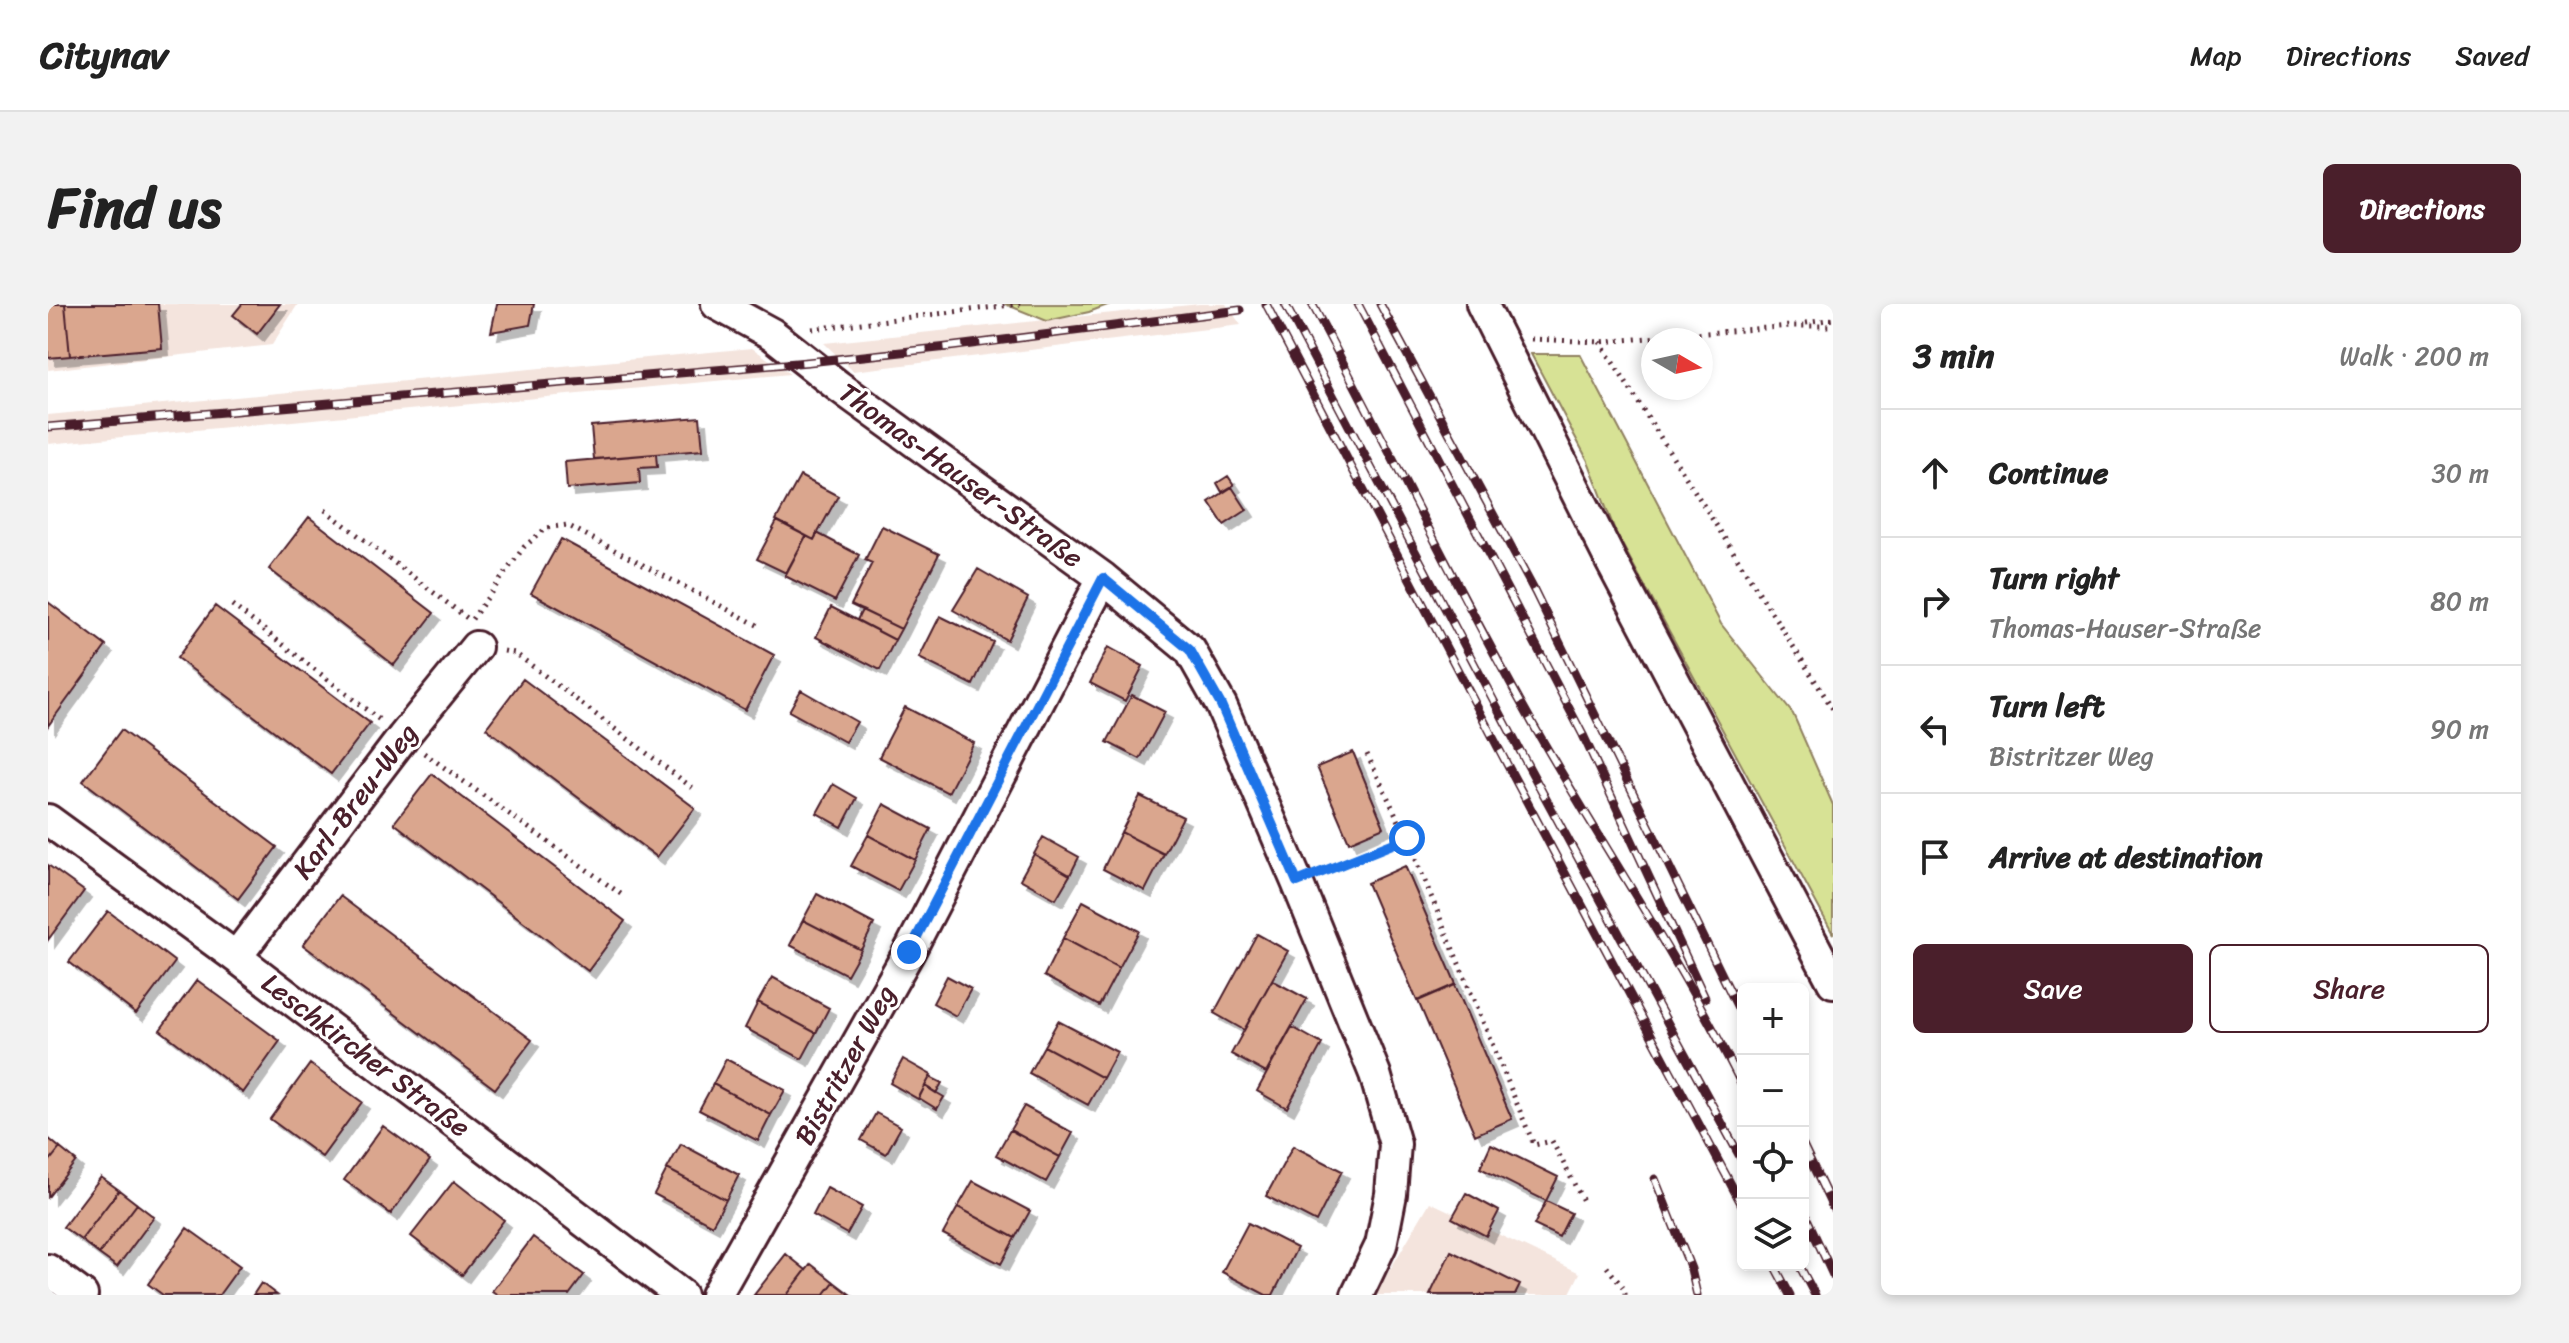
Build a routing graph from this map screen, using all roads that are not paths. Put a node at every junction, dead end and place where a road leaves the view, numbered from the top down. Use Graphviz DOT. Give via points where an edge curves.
graph roads {
  1 [pos="717,304"];
  2 [pos="1482,304"];
  3 [pos="1103,578"];
  4 [pos="476,647"];
  5 [pos="48,820"];
  6 [pos="236,957"];
  7 [pos="1833,982"];
  8 [pos="48,1270"];
  9 [pos="82,1295"];
  10 [pos="681,1295"];
  11 [pos="716,1295"];
  12 [pos="1357,1295"];
  1 -- 3 [label="street, Thomas-Hauser-Straße" via="772,334"];
  2 -- 7 [label="street"];
  3 -- 11 [label="street, Bistritzer Weg" via="909,952"];
  3 -- 12 [label="street, Thomas-Hauser-Straße" via="1190,650 1221,705 1375,1074 1395,1144 1391,1194 1381,1245"];
  4 -- 6 [label="street, Karl-Breu-Weg"];
  5 -- 6 [label="street, Leschkircher Straße"];
  6 -- 10 [label="street, Leschkircher Straße"];
  8 -- 9 [label="street"];
}
